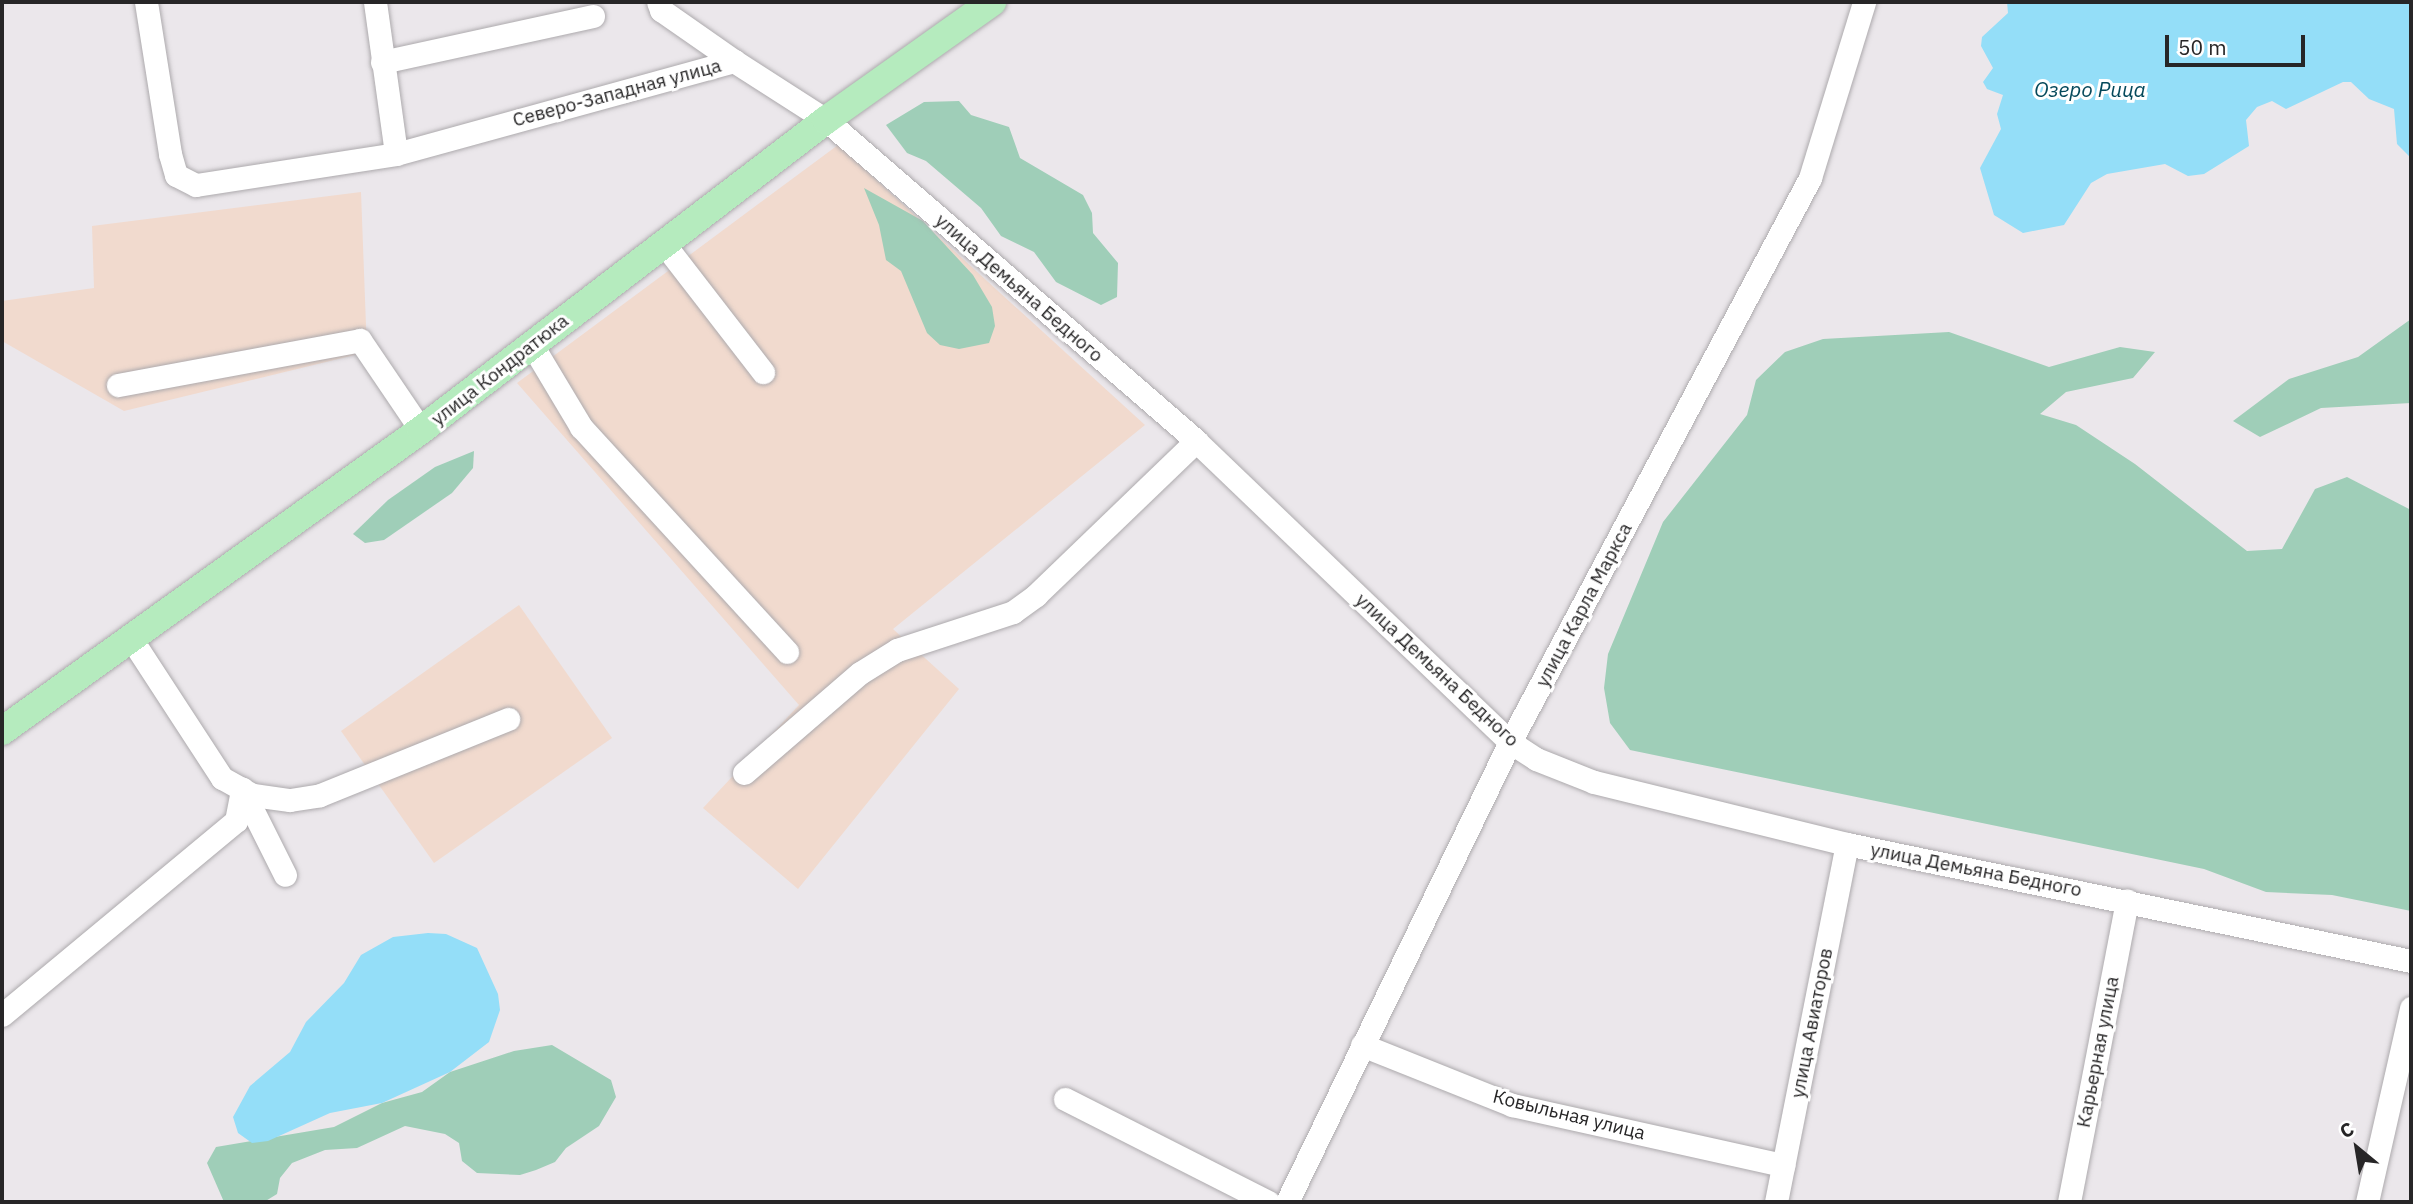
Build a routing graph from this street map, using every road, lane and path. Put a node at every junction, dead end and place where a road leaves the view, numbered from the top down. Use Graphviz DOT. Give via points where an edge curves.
graph roads {
  1 [pos="146,2"];
  2 [pos="375,2"];
  3 [pos="658,2"];
  4 [pos="992,2"];
  5 [pos="1864,2"];
  6 [pos="593,16"];
  7 [pos="734,61"];
  8 [pos="382,62"];
  9 [pos="826,120"];
  10 [pos="396,154"];
  11 [pos="664,244"];
  12 [pos="532,345"];
  13 [pos="763,372"];
  14 [pos="118,385"];
  15 [pos="421,430"];
  16 [pos="1195,441"];
  17 [pos="132,640"];
  18 [pos="787,652"];
  19 [pos="508,719"];
  20 [pos="2,732"];
  21 [pos="1510,742"];
  22 [pos="744,773"];
  23 [pos="242,789"];
  24 [pos="1847,844"];
  25 [pos="285,875"];
  26 [pos="2127,901"];
  27 [pos="2411,961"];
  28 [pos="2411,1008"];
  29 [pos="2,1015"];
  30 [pos="1362,1045"];
  31 [pos="1065,1099"];
  32 [pos="1783,1164"];
  33 [pos="1268,1202"];
  34 [pos="1287,1202"];
  35 [pos="1776,1202"];
  36 [pos="2069,1202"];
  37 [pos="2367,1202"];
  1 -- 10 [label="street, Северо-Западная улица" via="176,175 196,185"];
  2 -- 8 [label="street"];
  3 -- 7 [label="street" via="661,10"];
  4 -- 9 [label="main road, улица Кондратюка"];
  5 -- 21 [label="street, улица Карла Маркса" via="1810,178"];
  6 -- 8 [label="street"];
  7 -- 9 [label="street, Северо-Западная улица"];
  7 -- 10 [label="street, Северо-Западная улица"];
  8 -- 10 [label="street"];
  9 -- 11 [label="main road, улица Кондратюка"];
  9 -- 16 [label="street, улица Демьяна Бедного"];
  11 -- 12 [label="main road, улица Кондратюка"];
  11 -- 13 [label="street"];
  12 -- 15 [label="main road, улица Кондратюка"];
  12 -- 18 [label="street" via="581,427"];
  14 -- 15 [label="street" via="360,340"];
  15 -- 17 [label="main road, улица Кондратюка"];
  16 -- 21 [label="street, улица Демьяна Бедного"];
  16 -- 22 [label="street" via="1013,612 897,650 860,673"];
  17 -- 20 [label="main road, улица Кондратюка"];
  17 -- 23 [label="street" via="198,747 222,778"];
  19 -- 23 [label="street" via="320,795 290,800"];
  21 -- 24 [label="street, улица Демьяна Бедного" via="1536,759 1594,782"];
  21 -- 30 [label="street, улица Карла Маркса"];
  23 -- 25 [label="street"];
  23 -- 29 [label="street" via="236,821"];
  24 -- 26 [label="street, улица Демьяна Бедного"];
  24 -- 32 [label="street, улица Авиаторов"];
  26 -- 27 [label="street, улица Демьяна Бедного"];
  26 -- 36 [label="street, Карьерная улица"];
  28 -- 37 [label="street"];
  30 -- 32 [label="street, Ковыльная улица" via="1512,1105"];
  30 -- 34 [label="street, улица Карла Маркса"];
  31 -- 33 [label="street"];
  32 -- 35 [label="street, улица Авиаторов"];
}
